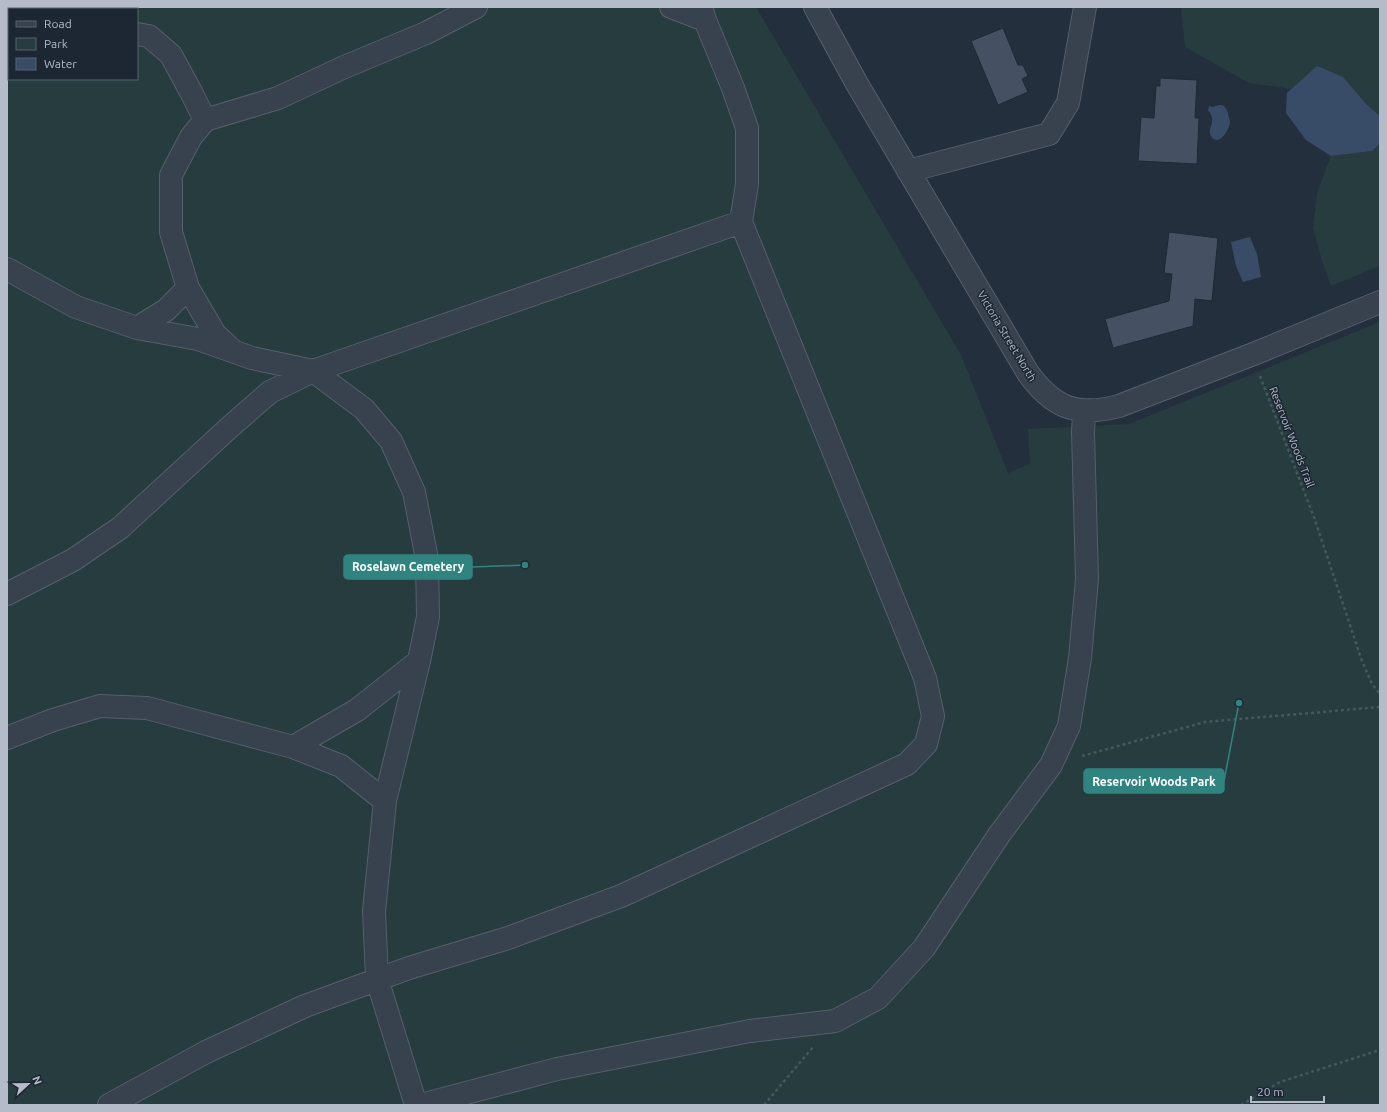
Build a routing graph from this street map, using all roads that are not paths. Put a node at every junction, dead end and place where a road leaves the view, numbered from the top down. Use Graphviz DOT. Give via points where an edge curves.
graph roads {
  1 [pos="476,7"];
  2 [pos="671,7"];
  3 [pos="815,7"];
  4 [pos="1085,7"];
  5 [pos="703,14"];
  6 [pos="138,34"];
  7 [pos="205,120"];
  8 [pos="908,171"];
  9 [pos="741,222"];
  10 [pos="7,268"];
  11 [pos="188,288"];
  12 [pos="1380,302"];
  13 [pos="138,328"];
  14 [pos="234,352"];
  15 [pos="313,371"];
  16 [pos="1084,411"];
  17 [pos="7,594"];
  18 [pos="419,661"];
  19 [pos="7,738"];
  20 [pos="293,747"];
  21 [pos="385,801"];
  22 [pos="377,979"];
  23 [pos="109,1105"];
  24 [pos="416,1105"];
  25 [pos="421,1105"];
  1 -- 7 [label="street" via="426,33 278,98"];
  2 -- 5 [label="street"];
  3 -- 8 [label="street, Victoria Street North"];
  4 -- 8 [label="street" via="1068,103 1049,134"];
  5 -- 9 [label="street" via="747,128 747,184"];
  6 -- 7 [label="street" via="149,36 171,55"];
  7 -- 11 [label="street" via="191,137 171,175 171,232"];
  8 -- 16 [label="street, Victoria Street North" via="1038,387 1067,407"];
  9 -- 15 [label="street"];
  9 -- 22 [label="street" via="925,678 933,716 926,744 907,764 621,896 508,938"];
  10 -- 13 [label="street" via="76,307"];
  11 -- 13 [label="street" via="166,310"];
  11 -- 14 [label="street" via="215,334"];
  12 -- 16 [label="street, Victoria Street North" via="1119,406"];
  13 -- 14 [label="street" via="198,339"];
  14 -- 15 [label="street"];
  15 -- 17 [label="street" via="270,392 120,528 73,560"];
  15 -- 18 [label="street" via="364,409 391,441 414,492 427,559 428,617"];
  16 -- 25 [label="street" via="1087,579 1080,658 1069,726 1051,765 998,835 924,948 878,998 835,1021 750,1031 557,1070"];
  18 -- 20 [label="street" via="357,710"];
  18 -- 21 [label="street"];
  19 -- 20 [label="street" via="53,720 100,706 147,708"];
  20 -- 21 [label="street" via="341,766"];
  21 -- 22 [label="street" via="374,911"];
  22 -- 23 [label="street" via="305,1006 206,1052"];
  22 -- 24 [label="street"];
}
